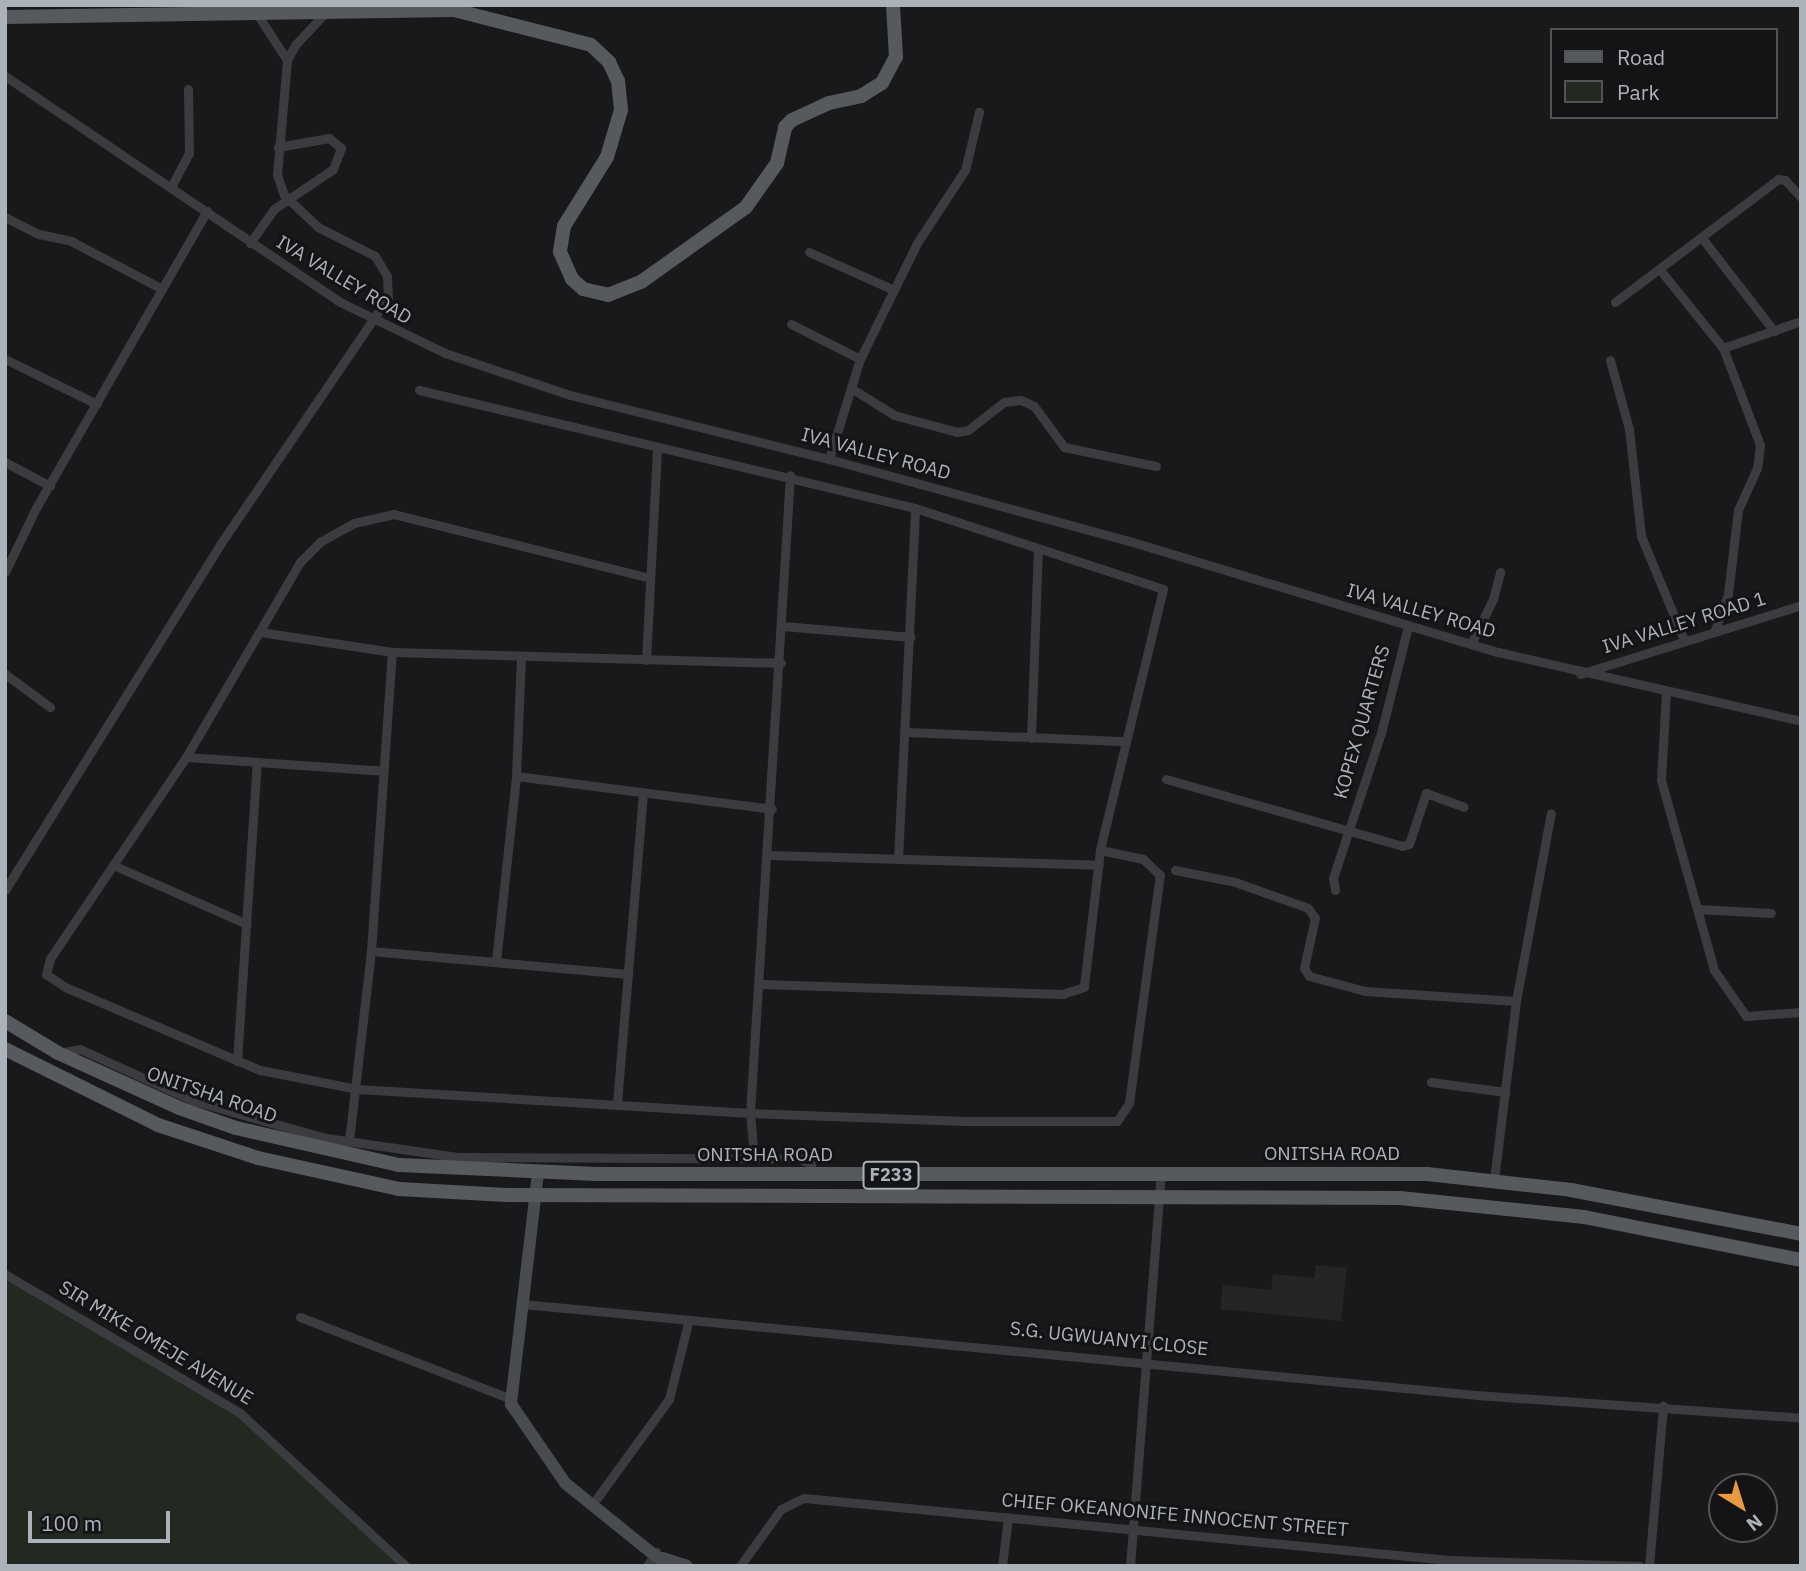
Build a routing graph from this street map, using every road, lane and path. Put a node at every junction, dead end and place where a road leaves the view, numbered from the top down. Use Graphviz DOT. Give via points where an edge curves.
graph roads {
  1 [pos="893,5"];
  2 [pos="405,8"];
  3 [pos="455,8"];
  4 [pos="214,10"];
  5 [pos="326,12"];
  6 [pos="257,14"];
  7 [pos="5,17"];
  8 [pos="287,60"];
  9 [pos="5,76"];
  10 [pos="188,89"];
  11 [pos="979,112"];
  12 [pos="278,147"];
  13 [pos="171,187"];
  14 [pos="1801,197"];
  15 [pos="288,199"];
  16 [pos="207,211"];
  17 [pos="5,217"];
  18 [pos="1702,238"];
  19 [pos="250,243"];
  20 [pos="809,252"];
  21 [pos="1661,271"];
  22 [pos="162,289"];
  23 [pos="894,290"];
  24 [pos="1615,302"];
  25 [pos="1801,321"];
  26 [pos="373,322"];
  27 [pos="791,324"];
  28 [pos="1774,331"];
  29 [pos="1723,348"];
  30 [pos="5,359"];
  31 [pos="860,359"];
  32 [pos="1610,360"];
  33 [pos="851,388"];
  34 [pos="419,390"];
  35 [pos="97,404"];
  36 [pos="657,449"];
  37 [pos="829,459"];
  38 [pos="5,462"];
  39 [pos="1156,466"];
  40 [pos="790,475"];
  41 [pos="50,486"];
  42 [pos="915,508"];
  43 [pos="1038,550"];
  44 [pos="5,572"];
  45 [pos="1500,572"];
  46 [pos="650,578"];
  47 [pos="1801,605"];
  48 [pos="783,626"];
  49 [pos="1408,626"];
  50 [pos="1715,630"];
  51 [pos="260,632"];
  52 [pos="911,637"];
  53 [pos="1684,640"];
  54 [pos="1471,645"];
  55 [pos="392,652"];
  56 [pos="521,659"];
  57 [pos="646,660"];
  58 [pos="781,663"];
  59 [pos="5,674"];
  60 [pos="1579,674"];
  61 [pos="1666,693"];
  62 [pos="51,707"];
  63 [pos="1801,722"];
  64 [pos="907,732"];
  65 [pos="1031,738"];
  66 [pos="1126,741"];
  67 [pos="186,757"];
  68 [pos="257,762"];
  69 [pos="384,771"];
  70 [pos="516,776"];
  71 [pos="1166,779"];
  72 [pos="643,793"];
  73 [pos="1464,807"];
  74 [pos="772,810"];
  75 [pos="1551,813"];
  76 [pos="1349,828"];
  77 [pos="1100,850"];
  78 [pos="769,855"];
  79 [pos="898,859"];
  80 [pos="113,865"];
  81 [pos="1099,865"];
  82 [pos="1175,870"];
  83 [pos="5,890"];
  84 [pos="1335,890"];
  85 [pos="1697,909"];
  86 [pos="1771,913"];
  87 [pos="247,924"];
  88 [pos="371,951"];
  89 [pos="496,961"];
  90 [pos="628,974"];
  91 [pos="759,984"];
  92 [pos="1516,1001"];
  93 [pos="1801,1012"];
  94 [pos="5,1021"];
  95 [pos="5,1049"];
  96 [pos="58,1053"];
  97 [pos="237,1061"];
  98 [pos="1431,1082"];
  99 [pos="358,1089"];
  100 [pos="1505,1092"];
  101 [pos="617,1103"];
  102 [pos="750,1113"];
  103 [pos="349,1141"];
  104 [pos="754,1157"];
  105 [pos="1161,1171"];
  106 [pos="538,1173"];
  107 [pos="812,1175"];
  108 [pos="1494,1180"];
  109 [pos="535,1195"];
  110 [pos="1161,1198"];
  111 [pos="1801,1234"];
  112 [pos="1801,1260"];
  113 [pos="5,1275"];
  114 [pos="523,1304"];
  115 [pos="300,1317"];
  116 [pos="688,1323"];
  117 [pos="1148,1362"];
  118 [pos="509,1398"];
  119 [pos="1663,1406"];
  120 [pos="1801,1418"];
  121 [pos="592,1505"];
  122 [pos="1008,1517"];
  123 [pos="1133,1526"];
  124 [pos="662,1559"];
  125 [pos="406,1566"];
  126 [pos="647,1566"];
  127 [pos="687,1566"];
  128 [pos="740,1566"];
  129 [pos="1002,1566"];
  130 [pos="1130,1566"];
  131 [pos="1640,1566"];
  132 [pos="1648,1566"];
  1 -- 3 [label="main road" via="896,57 882,83 861,96 829,103 792,120 785,127 777,163 746,207 642,282 608,295 583,289 572,279 562,263 560,242 570,213 607,157 618,130 622,98 608,62 591,45 578,40"];
  2 -- 3 [label="main road"];
  2 -- 5 [label="main road"];
  4 -- 6 [label="main road"];
  4 -- 7 [label="main road"];
  5 -- 6 [label="main road"];
  5 -- 8 [label="street"];
  6 -- 8 [label="street"];
  8 -- 12 [label="street"];
  9 -- 13 [label="street, IVA VALLEY ROAD"];
  10 -- 13 [label="street" via="189,153"];
  11 -- 23 [label="street" via="965,170 917,243"];
  12 -- 15 [label="street" via="277,175"];
  12 -- 15 [label="street" via="328,138 341,148 326,177"];
  13 -- 16 [label="street, IVA VALLEY ROAD"];
  14 -- 18 [label="street" via="1785,180 1777,179"];
  15 -- 19 [label="street" via="268,215"];
  15 -- 26 [label="street" via="318,227 370,252 382,265 388,297"];
  16 -- 19 [label="street, IVA VALLEY ROAD"];
  16 -- 22 [label="street"];
  17 -- 22 [label="street" via="39,234 71,242"];
  18 -- 21 [label="street"];
  18 -- 28 [label="street"];
  19 -- 26 [label="street, IVA VALLEY ROAD"];
  20 -- 23 [label="street"];
  21 -- 24 [label="street"];
  21 -- 29 [label="street"];
  22 -- 35 [label="street"];
  23 -- 31 [label="street"];
  25 -- 28 [label="street"];
  26 -- 37 [label="street, IVA VALLEY ROAD" via="445,353 570,395"];
  26 -- 83 [label="street" via="221,543"];
  27 -- 31 [label="street"];
  28 -- 29 [label="street"];
  29 -- 50 [label="street" via="1760,445 1758,468 1738,510 1728,594"];
  30 -- 35 [label="street"];
  31 -- 33 [label="street"];
  32 -- 53 [label="street" via="1629,429 1641,536"];
  33 -- 37 [label="street"];
  33 -- 39 [label="street" via="894,415 957,432 968,430 1004,402 1021,400 1034,406 1064,447"];
  34 -- 36 [label="street"];
  35 -- 41 [label="street"];
  36 -- 40 [label="street"];
  36 -- 46 [label="street"];
  37 -- 49 [label="street, IVA VALLEY ROAD" via="1126,540"];
  38 -- 41 [label="street"];
  40 -- 42 [label="street"];
  40 -- 48 [label="street"];
  41 -- 44 [label="street"];
  42 -- 43 [label="street"];
  42 -- 52 [label="street"];
  43 -- 65 [label="street"];
  43 -- 66 [label="street" via="1163,589"];
  45 -- 54 [label="street"];
  46 -- 51 [label="street" via="394,514 373,517 321,541 300,562"];
  46 -- 57 [label="street"];
  47 -- 50 [label="street, IVA VALLEY ROAD 1"];
  48 -- 52 [label="street"];
  48 -- 58 [label="street"];
  49 -- 54 [label="street, IVA VALLEY ROAD"];
  49 -- 76 [label="street, KOPEX QUARTERS" via="1381,733"];
  50 -- 53 [label="street, IVA VALLEY ROAD 1"];
  51 -- 55 [label="street"];
  51 -- 67 [label="street"];
  52 -- 64 [label="street"];
  53 -- 60 [label="street, IVA VALLEY ROAD 1"];
  54 -- 60 [label="street, IVA VALLEY ROAD"];
  55 -- 56 [label="street"];
  55 -- 69 [label="street"];
  56 -- 57 [label="street"];
  56 -- 70 [label="street"];
  57 -- 58 [label="street"];
  58 -- 74 [label="street"];
  59 -- 62 [label="street"];
  60 -- 61 [label="street, IVA VALLEY ROAD"];
  61 -- 63 [label="street, IVA VALLEY ROAD"];
  61 -- 85 [label="street" via="1661,780"];
  64 -- 65 [label="street"];
  64 -- 79 [label="street"];
  65 -- 66 [label="street"];
  66 -- 77 [label="street"];
  67 -- 68 [label="street"];
  67 -- 80 [label="street"];
  68 -- 69 [label="street"];
  68 -- 87 [label="street"];
  69 -- 88 [label="street"];
  70 -- 72 [label="street"];
  70 -- 89 [label="street"];
  71 -- 76 [label="street, KOPEX QUARTERS"];
  72 -- 74 [label="street"];
  72 -- 90 [label="street"];
  73 -- 76 [label="street, KOPEX QUARTERS" via="1426,793 1409,844 1398,846"];
  74 -- 78 [label="street"];
  75 -- 92 [label="street"];
  76 -- 84 [label="street, KOPEX QUARTERS" via="1333,878"];
  77 -- 81 [label="street"];
  77 -- 102 [label="street" via="1143,859 1160,875 1129,1103 1117,1121"];
  78 -- 79 [label="street"];
  78 -- 91 [label="street"];
  79 -- 81 [label="street"];
  80 -- 87 [label="street"];
  80 -- 97 [label="street" via="50,959 46,974 65,988"];
  81 -- 91 [label="street" via="1088,975 1084,987 1076,992"];
  82 -- 92 [label="street" via="1235,882 1308,908 1315,918 1304,968 1309,976 1365,991"];
  85 -- 86 [label="street"];
  85 -- 93 [label="street" via="1714,970 1744,1014"];
  87 -- 97 [label="street"];
  88 -- 89 [label="street"];
  88 -- 99 [label="street"];
  89 -- 90 [label="street"];
  90 -- 101 [label="street"];
  91 -- 102 [label="street"];
  92 -- 100 [label="street"];
  94 -- 96 [label="main road, ONITSHA ROAD / F233"];
  95 -- 109 [label="main road, F233" via="112,1106 258,1158 399,1189"];
  96 -- 103 [label="street" via="80,1049 194,1101"];
  96 -- 106 [label="main road, ONITSHA ROAD / F233" via="236,1128 374,1161"];
  97 -- 99 [label="street"];
  98 -- 100 [label="street"];
  99 -- 101 [label="street"];
  99 -- 103 [label="street"];
  100 -- 108 [label="street"];
  101 -- 102 [label="street"];
  102 -- 104 [label="street"];
  103 -- 104 [label="street" via="458,1157"];
  104 -- 107 [label="street" via="807,1161"];
  105 -- 107 [label="main road, ONITSHA ROAD / F233"];
  105 -- 108 [label="main road, ONITSHA ROAD / F233" via="1427,1174"];
  105 -- 110 [label="street"];
  106 -- 107 [label="main road, ONITSHA ROAD / F233"];
  106 -- 109 [label="main road"];
  108 -- 111 [label="main road, ONITSHA ROAD / F233"];
  109 -- 110 [label="main road, F233"];
  109 -- 114 [label="main road"];
  110 -- 112 [label="main road, F233" via="1399,1198 1467,1203 1584,1217"];
  110 -- 117 [label="street"];
  113 -- 125 [label="street, SIR MIKE OMEJE AVENUE" via="240,1413"];
  114 -- 116 [label="street, S.G. UGWUANYI CLOSE"];
  114 -- 118 [label="main road"];
  115 -- 118 [label="street"];
  116 -- 117 [label="street, S.G. UGWUANYI CLOSE"];
  116 -- 121 [label="street" via="669,1399"];
  117 -- 119 [label="street, S.G. UGWUANYI CLOSE" via="1476,1395"];
  117 -- 123 [label="street"];
  118 -- 121 [label="main road" via="544,1457"];
  119 -- 120 [label="street, S.G. UGWUANYI CLOSE"];
  119 -- 132 [label="street" via="1656,1527"];
  121 -- 124 [label="main road"];
  122 -- 123 [label="street, CHIEF OKEANONIFE INNOCENT STREET"];
  122 -- 128 [label="street, CHIEF OKEANONIFE INNOCENT STREET" via="804,1498 781,1509"];
  122 -- 129 [label="street"];
  123 -- 130 [label="street"];
  123 -- 131 [label="street, CHIEF OKEANONIFE INNOCENT STREET" via="1449,1560"];
  124 -- 126 [label="street"];
  124 -- 127 [label="main road"];
}
